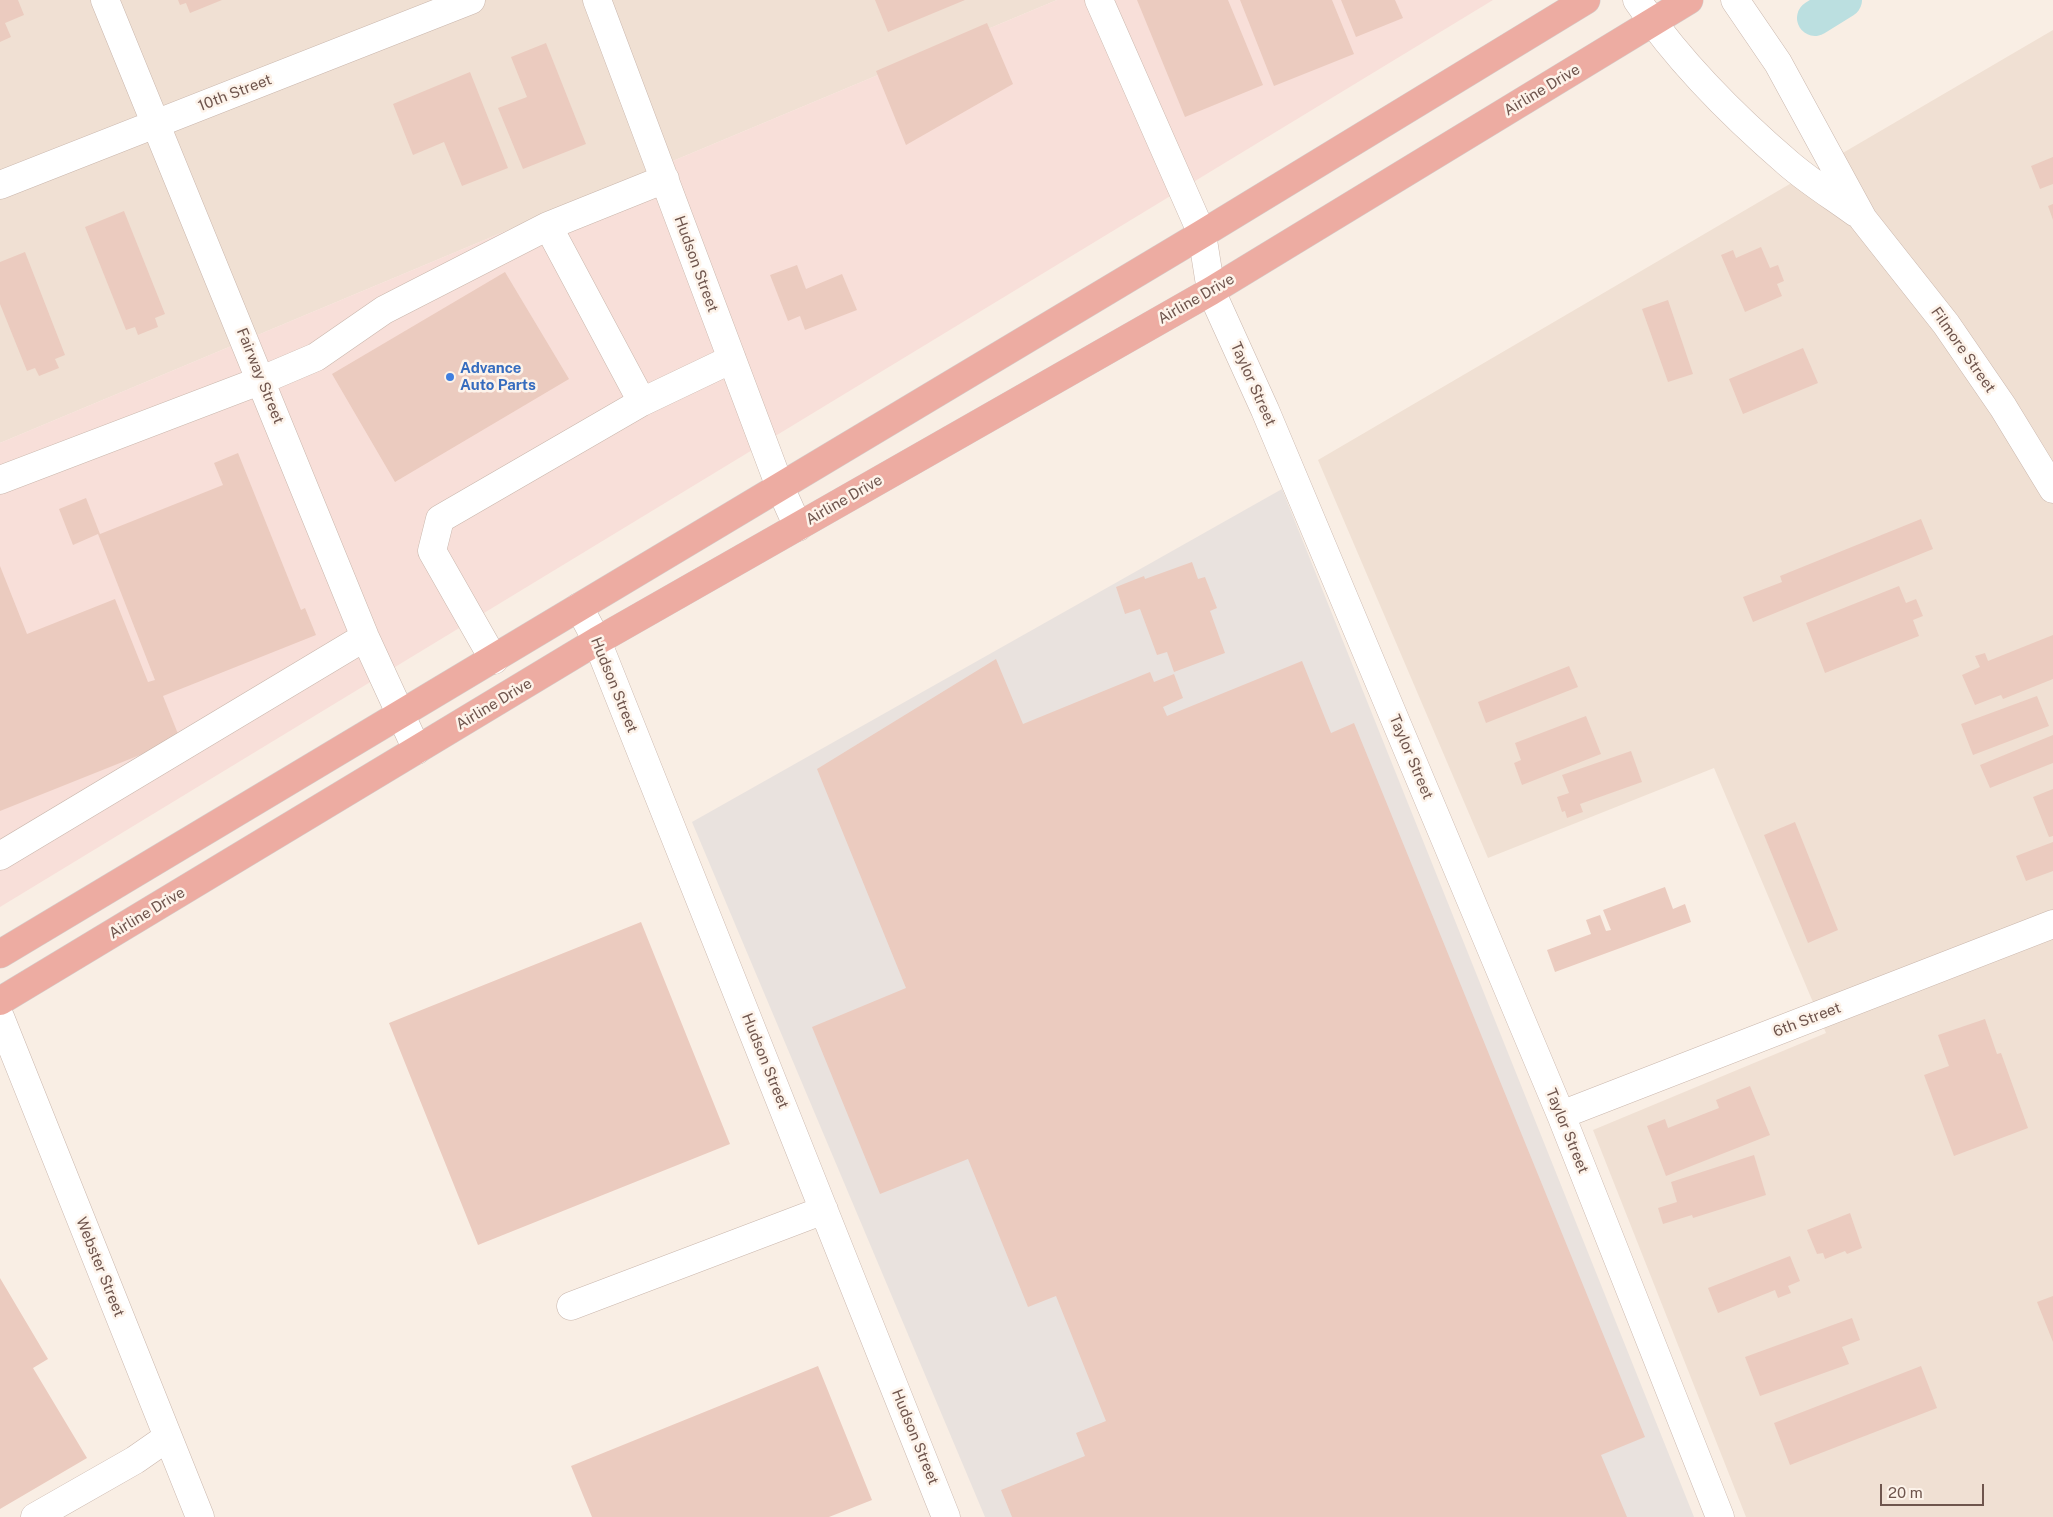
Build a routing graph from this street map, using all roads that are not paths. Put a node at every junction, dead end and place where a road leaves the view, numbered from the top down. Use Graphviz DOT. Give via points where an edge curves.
graph roads {
  1 [pos="105,0"];
  2 [pos="471,0"];
  3 [pos="598,0"];
  4 [pos="1099,0"];
  5 [pos="1586,0"];
  6 [pos="1637,0"];
  7 [pos="1689,0"];
  8 [pos="1736,0"];
  9 [pos="1653,23"];
  10 [pos="155,124"];
  11 [pos="665,179"];
  12 [pos="0,184"];
  13 [pos="1864,219"];
  14 [pos="548,226"];
  15 [pos="1202,234"];
  16 [pos="1211,291"];
  17 [pos="732,359"];
  18 [pos="262,380"];
  19 [pos="642,402"];
  20 [pos="0,480"];
  21 [pos="780,487"];
  22 [pos="2053,488"];
  23 [pos="798,527"];
  24 [pos="578,607"];
  25 [pos="365,637"];
  26 [pos="597,641"];
  27 [pos="494,660"];
  28 [pos="401,714"];
  29 [pos="417,750"];
  30 [pos="0,856"];
  31 [pos="2053,924"];
  32 [pos="0,954"];
  33 [pos="0,1001"];
  34 [pos="0,1017"];
  35 [pos="1561,1115"];
  36 [pos="824,1210"];
  37 [pos="571,1306"];
  38 [pos="168,1437"];
  39 [pos="938,1514"];
  40 [pos="36,1517"];
  41 [pos="200,1517"];
  42 [pos="1720,1517"];
  1 -- 10 [label="street, Fairway Street"];
  2 -- 10 [label="street, 10th Street"];
  3 -- 11 [label="street, Hudson Street"];
  4 -- 15 [label="street, Taylor Street"];
  5 -- 15 [label="highway"];
  6 -- 9 [label="street, Filmore Street"];
  7 -- 9 [label="highway, Airline Drive"];
  8 -- 13 [label="street, Filmore Street" via="1778,63"];
  9 -- 13 [label="street, Filmore Street" via="1743,122 1790,165"];
  9 -- 16 [label="highway, Airline Drive"];
  10 -- 12 [label="street, 10th Street"];
  10 -- 18 [label="street, Fairway Street"];
  11 -- 14 [label="street"];
  11 -- 17 [label="street, Hudson Street"];
  13 -- 22 [label="street, Filmore Street" via="1946,324"];
  14 -- 18 [label="street" via="384,310 316,357"];
  14 -- 19 [label="street"];
  15 -- 16 [label="street, Taylor Street"];
  15 -- 21 [label="highway"];
  16 -- 23 [label="highway, Airline Drive"];
  16 -- 35 [label="street, Taylor Street" via="1269,419"];
  17 -- 19 [label="street"];
  17 -- 21 [label="street, Hudson Street"];
  18 -- 20 [label="street"];
  18 -- 25 [label="street, Fairway Street"];
  19 -- 27 [label="street" via="440,519 432,551"];
  21 -- 23 [label="street, Hudson Street"];
  21 -- 24 [label="highway"];
  23 -- 26 [label="highway, Airline Drive"];
  24 -- 26 [label="street, Hudson Street"];
  24 -- 27 [label="highway"];
  25 -- 28 [label="street, Fairway Street"];
  25 -- 30 [label="street"];
  26 -- 29 [label="highway, Airline Drive"];
  26 -- 36 [label="street, Hudson Street"];
  27 -- 28 [label="highway"];
  28 -- 29 [label="street, Fairway Street"];
  28 -- 32 [label="highway"];
  29 -- 33 [label="highway, Airline Drive"];
  31 -- 35 [label="street, 6th Street"];
  34 -- 38 [label="street, Webster Street"];
  35 -- 42 [label="street, Taylor Street"];
  36 -- 37 [label="street"];
  36 -- 39 [label="street, Hudson Street"];
  38 -- 40 [label="street" via="135,1460"];
  38 -- 41 [label="street, Webster Street"];
}
